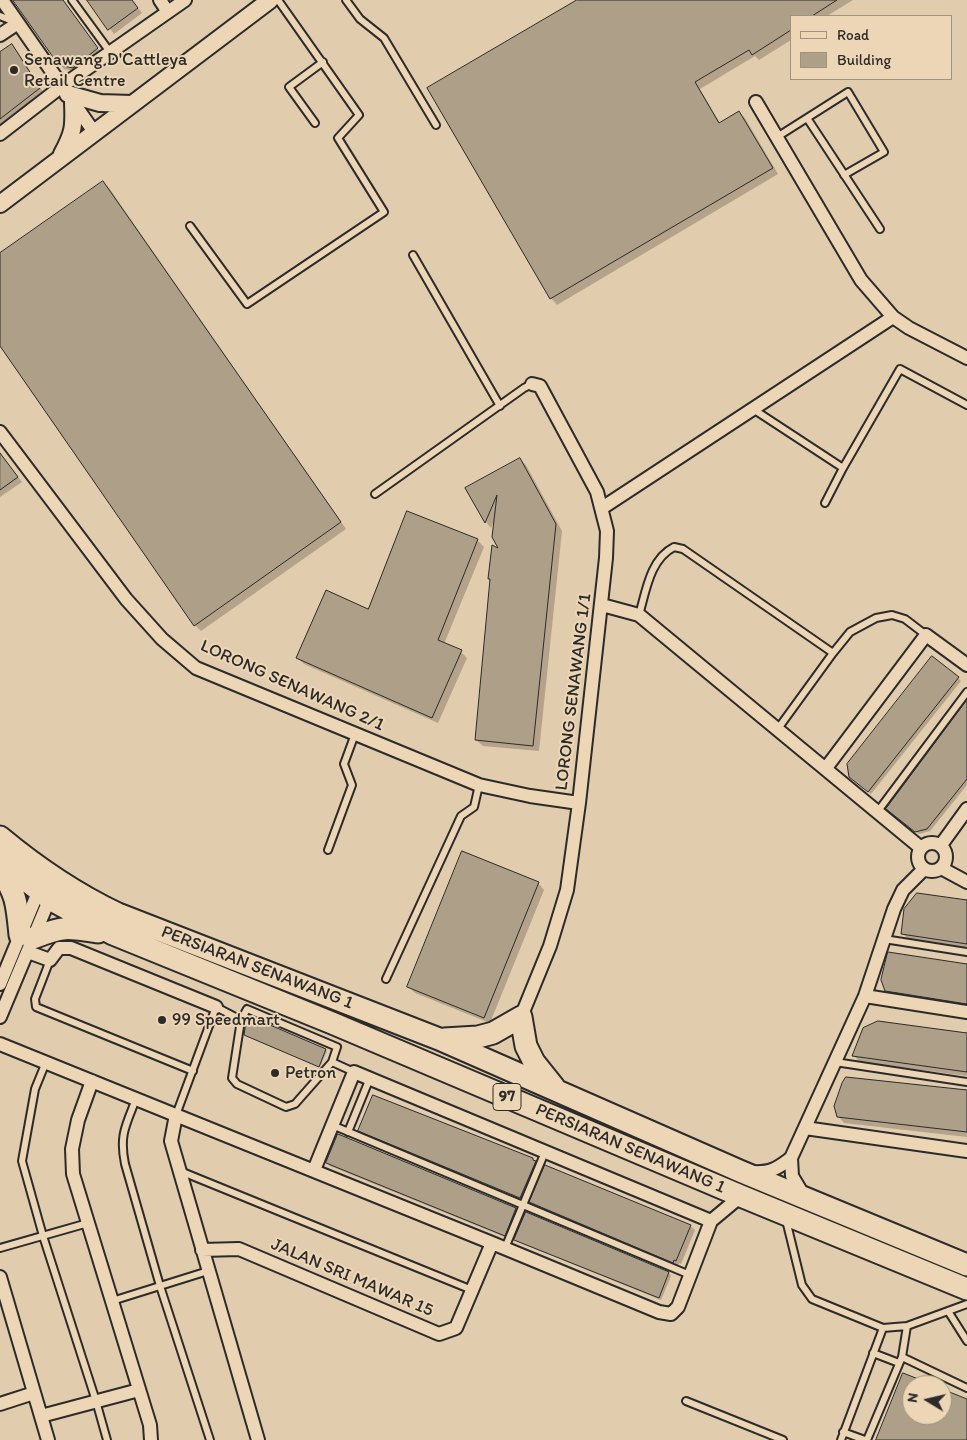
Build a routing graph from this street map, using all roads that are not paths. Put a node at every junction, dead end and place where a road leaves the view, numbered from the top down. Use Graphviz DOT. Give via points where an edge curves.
graph roads {
  1 [pos="2,0"];
  2 [pos="72,0"];
  3 [pos="160,0"];
  4 [pos="185,0"];
  5 [pos="271,0"];
  6 [pos="346,0"];
  7 [pos="168,12"];
  8 [pos="0,16"];
  9 [pos="18,22"];
  10 [pos="0,35"];
  11 [pos="110,52"];
  12 [pos="323,62"];
  13 [pos="67,94"];
  14 [pos="756,102"];
  15 [pos="132,104"];
  16 [pos="807,118"];
  17 [pos="315,123"];
  18 [pos="436,125"];
  19 [pos="94,132"];
  20 [pos="0,134"];
  21 [pos="777,137"];
  22 [pos="58,160"];
  23 [pos="844,175"];
  24 [pos="0,204"];
  25 [pos="190,226"];
  26 [pos="880,229"];
  27 [pos="413,255"];
  28 [pos="893,317"];
  29 [pos="967,358"];
  30 [pos="532,384"];
  31 [pos="967,405"];
  32 [pos="500,406"];
  33 [pos="753,408"];
  34 [pos="0,432"];
  35 [pos="843,468"];
  36 [pos="375,494"];
  37 [pos="825,502"];
  38 [pos="602,508"];
  39 [pos="602,605"];
  40 [pos="639,615"];
  41 [pos="926,635"];
  42 [pos="833,653"];
  43 [pos="967,664"];
  44 [pos="967,692"];
  45 [pos="777,730"];
  46 [pos="355,734"];
  47 [pos="826,768"];
  48 [pos="479,785"];
  49 [pos="579,803"];
  50 [pos="967,809"];
  51 [pos="878,811"];
  52 [pos="0,837"];
  53 [pos="941,845"];
  54 [pos="921,848"];
  55 [pos="328,850"];
  56 [pos="0,860"];
  57 [pos="941,868"];
  58 [pos="0,869"];
  59 [pos="924,869"];
  60 [pos="967,882"];
  61 [pos="48,886"];
  62 [pos="114,934"];
  63 [pos="884,939"];
  64 [pos="27,942"];
  65 [pos="967,952"];
  66 [pos="50,960"];
  67 [pos="4,961"];
  68 [pos="386,979"];
  69 [pos="0,984"];
  70 [pos="865,996"];
  71 [pos="261,1004"];
  72 [pos="216,1007"];
  73 [pos="967,1012"];
  74 [pos="0,1017"];
  75 [pos="521,1017"];
  76 [pos="241,1020"];
  77 [pos="327,1032"];
  78 [pos="438,1039"];
  79 [pos="0,1044"];
  80 [pos="46,1062"];
  81 [pos="332,1062"];
  82 [pos="835,1062"];
  83 [pos="193,1071"];
  84 [pos="354,1072"];
  85 [pos="370,1078"];
  86 [pos="92,1081"];
  87 [pos="967,1082"];
  88 [pos="555,1089"];
  89 [pos="136,1099"];
  90 [pos="176,1115"];
  91 [pos="332,1125"];
  92 [pos="805,1128"];
  93 [pos="348,1132"];
  94 [pos="967,1151"];
  95 [pos="545,1152"];
  96 [pos="791,1158"];
  97 [pos="314,1170"];
  98 [pos="179,1171"];
  99 [pos="742,1172"];
  100 [pos="741,1196"];
  101 [pos="805,1198"];
  102 [pos="523,1205"];
  103 [pos="784,1214"];
  104 [pos="711,1221"];
  105 [pos="88,1223"];
  106 [pos="43,1236"];
  107 [pos="492,1243"];
  108 [pos="0,1248"];
  109 [pos="505,1248"];
  110 [pos="202,1250"];
  111 [pos="967,1265"];
  112 [pos="208,1271"];
  113 [pos="690,1275"];
  114 [pos="1,1282"];
  115 [pos="160,1286"];
  116 [pos="967,1289"];
  117 [pos="472,1290"];
  118 [pos="112,1301"];
  119 [pos="967,1304"];
  120 [pos="948,1311"];
  121 [pos="907,1326"];
  122 [pos="883,1328"];
  123 [pos="967,1340"];
  124 [pos="873,1353"];
  125 [pos="901,1360"];
  126 [pos="967,1388"];
  127 [pos="139,1390"];
  128 [pos="34,1393"];
  129 [pos="686,1400"];
  130 [pos="96,1401"];
  131 [pos="0,1404"];
  132 [pos="41,1416"];
  133 [pos="844,1432"];
  134 [pos="48,1440"];
  135 [pos="107,1440"];
  136 [pos="151,1440"];
  137 [pos="210,1440"];
  138 [pos="258,1440"];
  139 [pos="783,1440"];
  140 [pos="841,1440"];
  141 [pos="866,1440"];
  1 -- 9 [label="street"];
  2 -- 11 [label="lane"];
  3 -- 7 [label="street"];
  4 -- 7 [label="street"];
  5 -- 12 [label="lane"];
  5 -- 15 [label="street"];
  6 -- 18 [label="lane" via="360,19 384,38"];
  7 -- 11 [label="street"];
  8 -- 9 [label="lane"];
  9 -- 10 [label="street"];
  9 -- 13 [label="street"];
  11 -- 13 [label="street"];
  12 -- 17 [label="lane" via="290,87"];
  12 -- 25 [label="lane" via="359,115 338,138 384,212 247,304"];
  13 -- 15 [label="street" via="100,103"];
  13 -- 19 [label="street"];
  13 -- 20 [label="street"];
  13 -- 22 [label="street" via="74,124 72,135"];
  14 -- 21 [label="street"];
  15 -- 19 [label="street"];
  16 -- 21 [label="lane"];
  16 -- 23 [label="lane"];
  16 -- 23 [label="lane" via="848,92 884,152"];
  19 -- 22 [label="street"];
  21 -- 28 [label="street" via="860,280"];
  22 -- 24 [label="street"];
  23 -- 26 [label="lane"];
  27 -- 32 [label="lane"];
  28 -- 29 [label="street"];
  28 -- 33 [label="street"];
  30 -- 32 [label="lane"];
  30 -- 38 [label="street, LORONG SENAWANG 1/1" via="540,386 597,492"];
  31 -- 35 [label="lane" via="900,368"];
  32 -- 36 [label="lane"];
  33 -- 35 [label="lane"];
  33 -- 38 [label="street"];
  34 -- 46 [label="street, LORONG SENAWANG 2/1" via="126,599 162,639 196,668"];
  35 -- 37 [label="lane"];
  38 -- 39 [label="street, LORONG SENAWANG 1/1" via="606,558"];
  39 -- 40 [label="street"];
  39 -- 49 [label="street, LORONG SENAWANG 1/1"];
  40 -- 42 [label="lane" via="657,562 665,551 674,547 683,549"];
  40 -- 45 [label="street"];
  41 -- 42 [label="lane" via="905,619 892,616 876,618 850,632"];
  41 -- 43 [label="street"];
  41 -- 47 [label="street"];
  42 -- 45 [label="lane"];
  44 -- 51 [label="lane"];
  45 -- 47 [label="street"];
  46 -- 48 [label="street, LORONG SENAWANG 2/1"];
  46 -- 55 [label="lane" via="344,764 352,785"];
  47 -- 51 [label="street"];
  48 -- 49 [label="street, LORONG SENAWANG 2/1"];
  48 -- 68 [label="lane" via="474,807 461,816"];
  49 -- 75 [label="street, LORONG SENAWANG 1/1" via="565,897 550,946"];
  50 -- 53 [label="street"];
  51 -- 54 [label="street"];
  52 -- 61 [label="main road, PERSIARAN SENAWANG 1 / 97"];
  53 -- 54 [label="street" via="928,843"];
  53 -- 57 [label="street" via="946,852 946,861"];
  54 -- 59 [label="street" via="918,856"];
  56 -- 61 [label="main road, PERSIARAN SENAWANG 1 / 97"];
  57 -- 59 [label="street" via="933,872"];
  57 -- 60 [label="street"];
  58 -- 64 [label="main road" via="13,890"];
  59 -- 63 [label="street" via="903,890"];
  61 -- 62 [label="main road, PERSIARAN SENAWANG 1 / 97"];
  61 -- 64 [label="street"];
  61 -- 78 [label="main road, PERSIARAN SENAWANG 1 / 97"];
  62 -- 64 [label="main road" via="64,927"];
  62 -- 71 [label="main road, PERSIARAN SENAWANG 1 / 97"];
  63 -- 65 [label="lane"];
  63 -- 70 [label="street"];
  64 -- 66 [label="street"];
  64 -- 67 [label="street"];
  64 -- 74 [label="street"];
  66 -- 72 [label="street" via="59,948 71,948"];
  66 -- 83 [label="lane" via="35,999 36,1007"];
  67 -- 69 [label="street"];
  70 -- 73 [label="street"];
  70 -- 82 [label="street"];
  71 -- 76 [label="lane" via="248,1009"];
  71 -- 77 [label="main road, PERSIARAN SENAWANG 1 / 97"];
  72 -- 76 [label="lane"];
  72 -- 83 [label="lane"];
  75 -- 78 [label="main road" via="493,1033 478,1037"];
  75 -- 88 [label="main road" via="526,1046"];
  76 -- 81 [label="lane" via="232,1078 237,1084 286,1107 295,1104"];
  77 -- 81 [label="lane" via="337,1047"];
  77 -- 100 [label="main road, PERSIARAN SENAWANG 1 / 97"];
  78 -- 88 [label="main road, PERSIARAN SENAWANG 1 / 97"];
  79 -- 80 [label="street"];
  80 -- 86 [label="street"];
  80 -- 106 [label="lane" via="35,1089 22,1160"];
  81 -- 84 [label="lane"];
  82 -- 87 [label="lane"];
  82 -- 92 [label="street"];
  83 -- 90 [label="lane"];
  84 -- 85 [label="street"];
  84 -- 91 [label="street"];
  85 -- 93 [label="lane"];
  85 -- 95 [label="street"];
  86 -- 89 [label="street"];
  86 -- 105 [label="street" via="72,1149 73,1174"];
  88 -- 99 [label="main road, PERSIARAN SENAWANG 1 / 97"];
  89 -- 90 [label="street"];
  89 -- 115 [label="lane" via="122,1138 122,1148"];
  90 -- 97 [label="street"];
  90 -- 98 [label="street" via="171,1141"];
  91 -- 93 [label="lane"];
  91 -- 97 [label="street"];
  92 -- 94 [label="street"];
  92 -- 96 [label="street"];
  93 -- 102 [label="lane"];
  95 -- 102 [label="lane"];
  95 -- 104 [label="street"];
  96 -- 99 [label="street" via="765,1173"];
  96 -- 101 [label="street" via="792,1176"];
  97 -- 107 [label="street"];
  98 -- 110 [label="street"];
  98 -- 117 [label="lane"];
  99 -- 101 [label="main road, PERSIARAN SENAWANG 1 / 97"];
  100 -- 103 [label="main road, PERSIARAN SENAWANG 1 / 97"];
  100 -- 104 [label="street"];
  101 -- 111 [label="main road, PERSIARAN SENAWANG 1 / 97"];
  102 -- 109 [label="lane"];
  102 -- 113 [label="lane"];
  103 -- 116 [label="main road, PERSIARAN SENAWANG 1 / 97"];
  103 -- 122 [label="lane" via="802,1285 812,1299"];
  104 -- 113 [label="street"];
  105 -- 106 [label="lane"];
  105 -- 118 [label="street"];
  106 -- 108 [label="lane"];
  106 -- 130 [label="lane"];
  107 -- 109 [label="street"];
  107 -- 117 [label="street, JALAN SRI MAWAR 15"];
  109 -- 113 [label="street" via="659,1312 672,1314 678,1307"];
  110 -- 112 [label="street"];
  110 -- 117 [label="street, JALAN SRI MAWAR 15" via="240,1249 439,1334 456,1328"];
  112 -- 115 [label="lane"];
  112 -- 138 [label="street"];
  114 -- 128 [label="street"];
  115 -- 118 [label="lane"];
  115 -- 137 [label="lane"];
  118 -- 127 [label="street"];
  119 -- 120 [label="lane"];
  120 -- 121 [label="lane"];
  120 -- 123 [label="lane"];
  121 -- 122 [label="lane"];
  121 -- 125 [label="lane"];
  122 -- 124 [label="lane"];
  124 -- 125 [label="lane"];
  124 -- 133 [label="lane"];
  125 -- 126 [label="lane"];
  125 -- 141 [label="lane"];
  127 -- 130 [label="street"];
  127 -- 136 [label="street" via="150,1425"];
  128 -- 131 [label="street"];
  128 -- 132 [label="street"];
  129 -- 139 [label="lane"];
  130 -- 132 [label="street"];
  130 -- 135 [label="lane"];
  132 -- 134 [label="street"];
  133 -- 140 [label="lane"];
  133 -- 141 [label="lane"];
}
